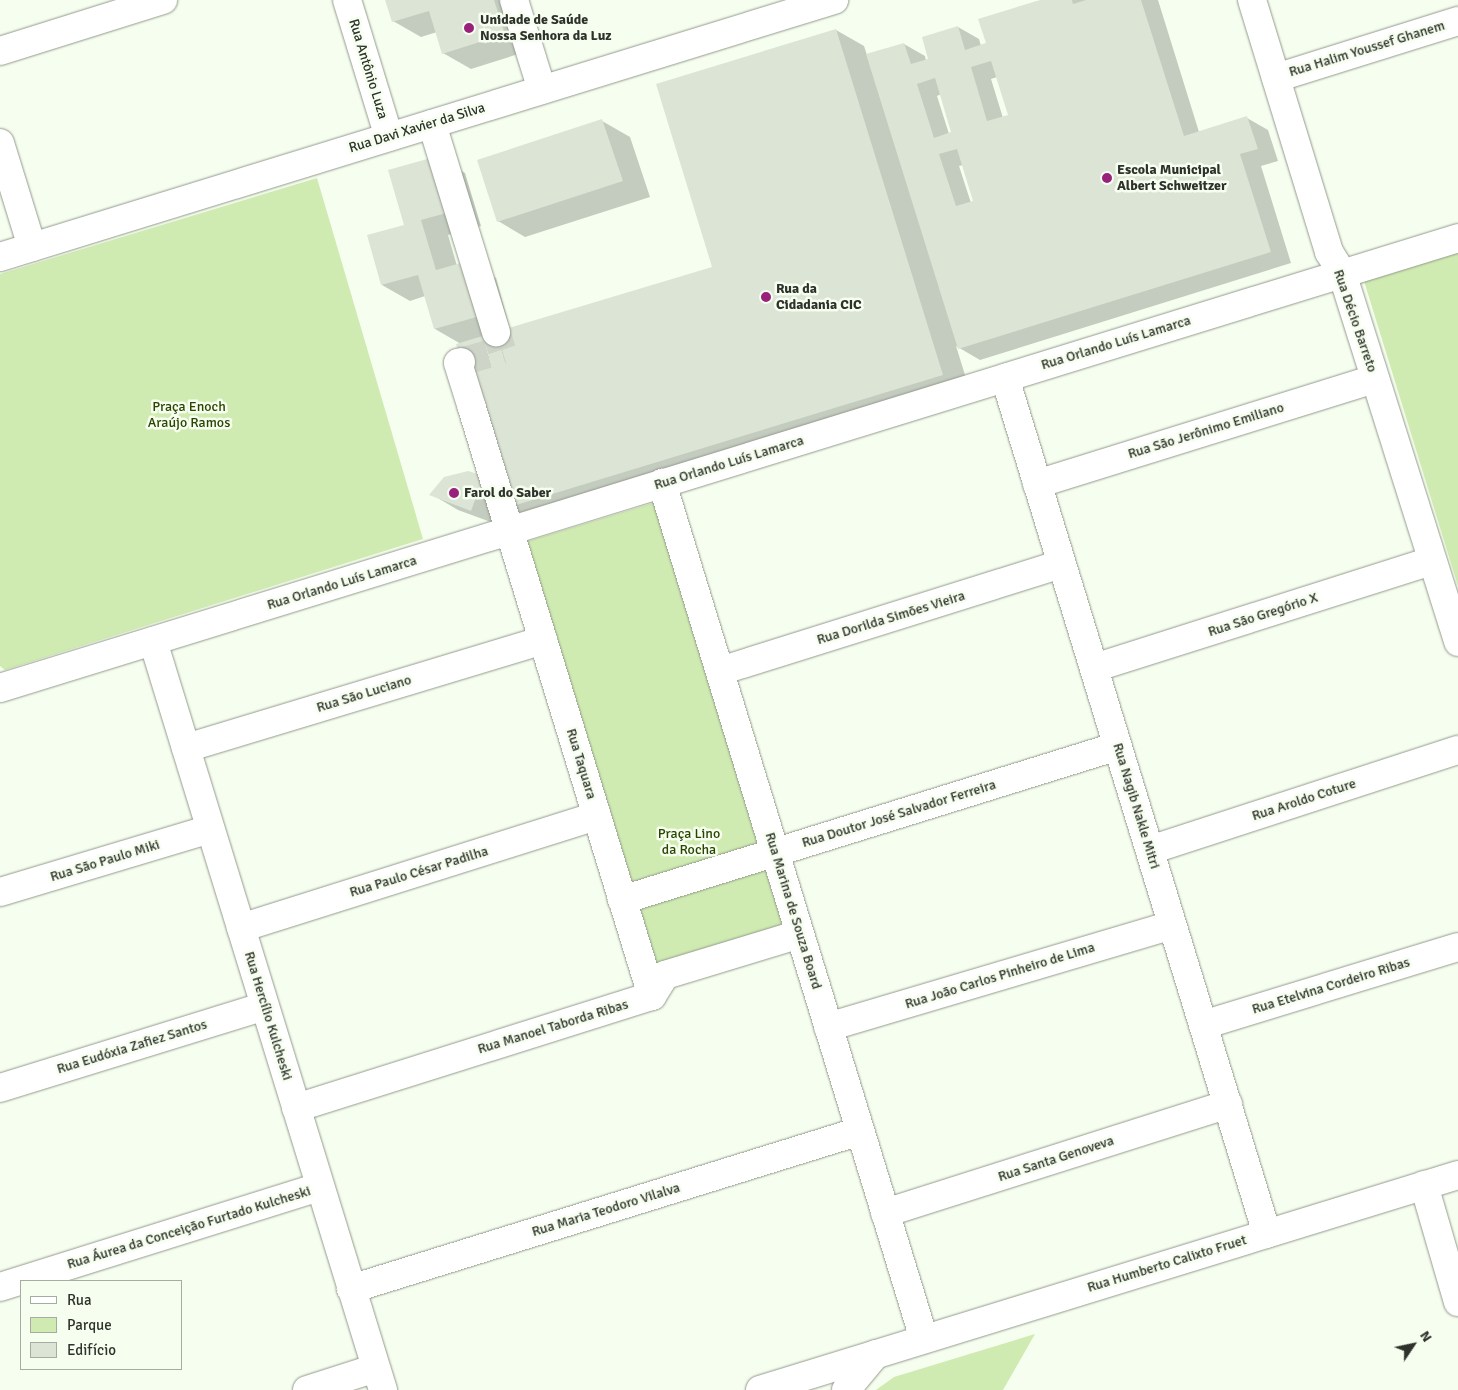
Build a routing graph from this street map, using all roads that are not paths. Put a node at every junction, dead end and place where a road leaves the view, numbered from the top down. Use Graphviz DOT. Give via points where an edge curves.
graph roads {
  1 [pos="163,0"];
  2 [pos="347,0"];
  3 [pos="514,0"];
  4 [pos="834,0"];
  5 [pos="1252,0"];
  6 [pos="1458,21"];
  7 [pos="0,51"];
  8 [pos="1276,78"];
  9 [pos="542,90"];
  10 [pos="432,124"];
  11 [pos="389,137"];
  12 [pos="0,143"];
  13 [pos="1458,238"];
  14 [pos="32,247"];
  15 [pos="0,257"];
  16 [pos="1342,273"];
  17 [pos="496,332"];
  18 [pos="461,362"];
  19 [pos="1005,378"];
  20 [pos="1375,378"];
  21 [pos="662,484"];
  22 [pos="1038,484"];
  23 [pos="509,531"];
  24 [pos="1432,561"];
  25 [pos="1062,564"];
  26 [pos="543,640"];
  27 [pos="153,641"];
  28 [pos="1458,641"];
  29 [pos="1094,668"];
  30 [pos="720,671"];
  31 [pos="0,688"];
  32 [pos="1118,746"];
  33 [pos="186,748"];
  34 [pos="1458,750"];
  35 [pos="597,816"];
  36 [pos="210,829"];
  37 [pos="1150,850"];
  38 [pos="775,852"];
  39 [pos="0,892"];
  40 [pos="622,900"];
  41 [pos="1172,925"];
  42 [pos="241,928"];
  43 [pos="800,934"];
  44 [pos="1458,947"];
  45 [pos="652,996"];
  46 [pos="265,1006"];
  47 [pos="1203,1025"];
  48 [pos="828,1027"];
  49 [pos="0,1088"];
  50 [pos="1228,1104"];
  51 [pos="296,1108"];
  52 [pos="860,1131"];
  53 [pos="1458,1175"];
  54 [pos="1424,1185"];
  55 [pos="320,1187"];
  56 [pos="885,1213"];
  57 [pos="1267,1234"];
  58 [pos="22,1280"];
  59 [pos="20,1281"];
  60 [pos="0,1287"];
  61 [pos="352,1289"];
  62 [pos="1458,1302"];
  63 [pos="924,1339"];
  64 [pos="876,1354"];
  65 [pos="380,1379"];
  66 [pos="307,1390"];
  67 [pos="760,1390"];
  68 [pos="846,1390"];
  1 -- 7 [label="street"];
  2 -- 11 [label="street, Rua Antônio Luza"];
  3 -- 9 [label="street"];
  4 -- 9 [label="street, Rua Davi Xavier da Silva"];
  5 -- 8 [label="street, Rua Décio Barreto"];
  6 -- 8 [label="street, Rua Halim Youssef Ghanem"];
  8 -- 16 [label="street, Rua Décio Barreto" via="1329,252"];
  9 -- 10 [label="street, Rua Davi Xavier da Silva"];
  10 -- 11 [label="street, Rua Davi Xavier da Silva"];
  10 -- 17 [label="street"];
  11 -- 14 [label="street, Rua Davi Xavier da Silva"];
  12 -- 14 [label="street"];
  13 -- 16 [label="street, Rua Orlando Luís Lamarca"];
  14 -- 15 [label="street, Rua Davi Xavier da Silva"];
  16 -- 19 [label="street, Rua Orlando Luís Lamarca"];
  16 -- 20 [label="street, Rua Décio Barreto"];
  18 -- 23 [label="street" via="458,363"];
  19 -- 21 [label="street, Rua Orlando Luís Lamarca"];
  19 -- 22 [label="street, Rua Nagib Nakle Mitri"];
  20 -- 22 [label="street, Rua São Jerônimo Emiliano"];
  20 -- 24 [label="street, Rua Décio Barreto"];
  21 -- 23 [label="street, Rua Orlando Luís Lamarca"];
  21 -- 30 [label="street, Rua Marina de Souza Board"];
  22 -- 25 [label="street, Rua Nagib Nakle Mitri"];
  23 -- 26 [label="street, Rua Taquara"];
  23 -- 27 [label="street, Rua Orlando Luís Lamarca"];
  24 -- 28 [label="street, Rua Décio Barreto"];
  24 -- 29 [label="street, Rua São Gregório X"];
  25 -- 29 [label="street, Rua Nagib Nakle Mitri"];
  25 -- 30 [label="street, Rua Dorilda Simões Vieira"];
  26 -- 33 [label="street, Rua São Luciano"];
  26 -- 35 [label="street, Rua Taquara"];
  27 -- 31 [label="street, Rua Orlando Luís Lamarca"];
  27 -- 33 [label="street, Rua Hercílio Kulcheski"];
  29 -- 32 [label="street, Rua Nagib Nakle Mitri"];
  30 -- 38 [label="street, Rua Marina de Souza Board"];
  32 -- 37 [label="street, Rua Nagib Nakle Mitri"];
  32 -- 38 [label="street, Rua Doutor José Salvador Ferreira"];
  33 -- 36 [label="street, Rua Hercílio Kulcheski"];
  34 -- 37 [label="street, Rua Aroldo Coture"];
  35 -- 40 [label="street, Rua Taquara"];
  35 -- 42 [label="street, Rua Paulo César Padilha"];
  36 -- 39 [label="street, Rua São Paulo Miki"];
  36 -- 42 [label="street, Rua Hercílio Kulcheski"];
  37 -- 41 [label="street, Rua Nagib Nakle Mitri"];
  38 -- 40 [label="street, Rua Doutor José Salvador Ferreira"];
  38 -- 43 [label="street, Rua Marina de Souza Board"];
  40 -- 45 [label="street, Rua Taquara"];
  41 -- 47 [label="street, Rua Nagib Nakle Mitri"];
  41 -- 48 [label="street, Rua João Carlos Pinheiro de Lima"];
  42 -- 46 [label="street, Rua Hercílio Kulcheski"];
  43 -- 45 [label="street" via="665,975"];
  43 -- 48 [label="street, Rua Marina de Souza Board"];
  44 -- 47 [label="street, Rua Etelvina Cordeiro Ribas"];
  45 -- 51 [label="street, Rua Manoel Taborda Ribas"];
  46 -- 49 [label="street, Rua Eudóxia Zafiez Santos"];
  46 -- 51 [label="street, Rua Hercílio Kulcheski"];
  47 -- 50 [label="street, Rua Nagib Nakle Mitri"];
  48 -- 52 [label="street, Rua Marina de Souza Board"];
  50 -- 56 [label="street, Rua Santa Genoveva"];
  50 -- 57 [label="street, Rua Nagib Nakle Mitri"];
  51 -- 55 [label="street, Rua Hercílio Kulcheski"];
  52 -- 56 [label="street, Rua Marina de Souza Board"];
  52 -- 61 [label="street, Rua Maria Teodoro Vilalva"];
  53 -- 54 [label="street, Rua Humberto Calixto Fruet"];
  54 -- 57 [label="street, Rua Humberto Calixto Fruet"];
  54 -- 62 [label="street"];
  55 -- 58 [label="street, Rua Áurea da Conceição Furtado Kulcheski"];
  55 -- 61 [label="street, Rua Hercílio Kulcheski"];
  56 -- 63 [label="street, Rua Marina de Souza Board"];
  57 -- 63 [label="street, Rua Humberto Calixto Fruet"];
  59 -- 60 [label="street, Rua Áurea da Conceição Furtado Kulcheski"];
  61 -- 65 [label="street, Rua Hercílio Kulcheski"];
  63 -- 64 [label="street, Rua Humberto Calixto Fruet"];
  64 -- 67 [label="street, Rua Humberto Calixto Fruet"];
  64 -- 68 [label="street"];
  65 -- 66 [label="street"];
}
